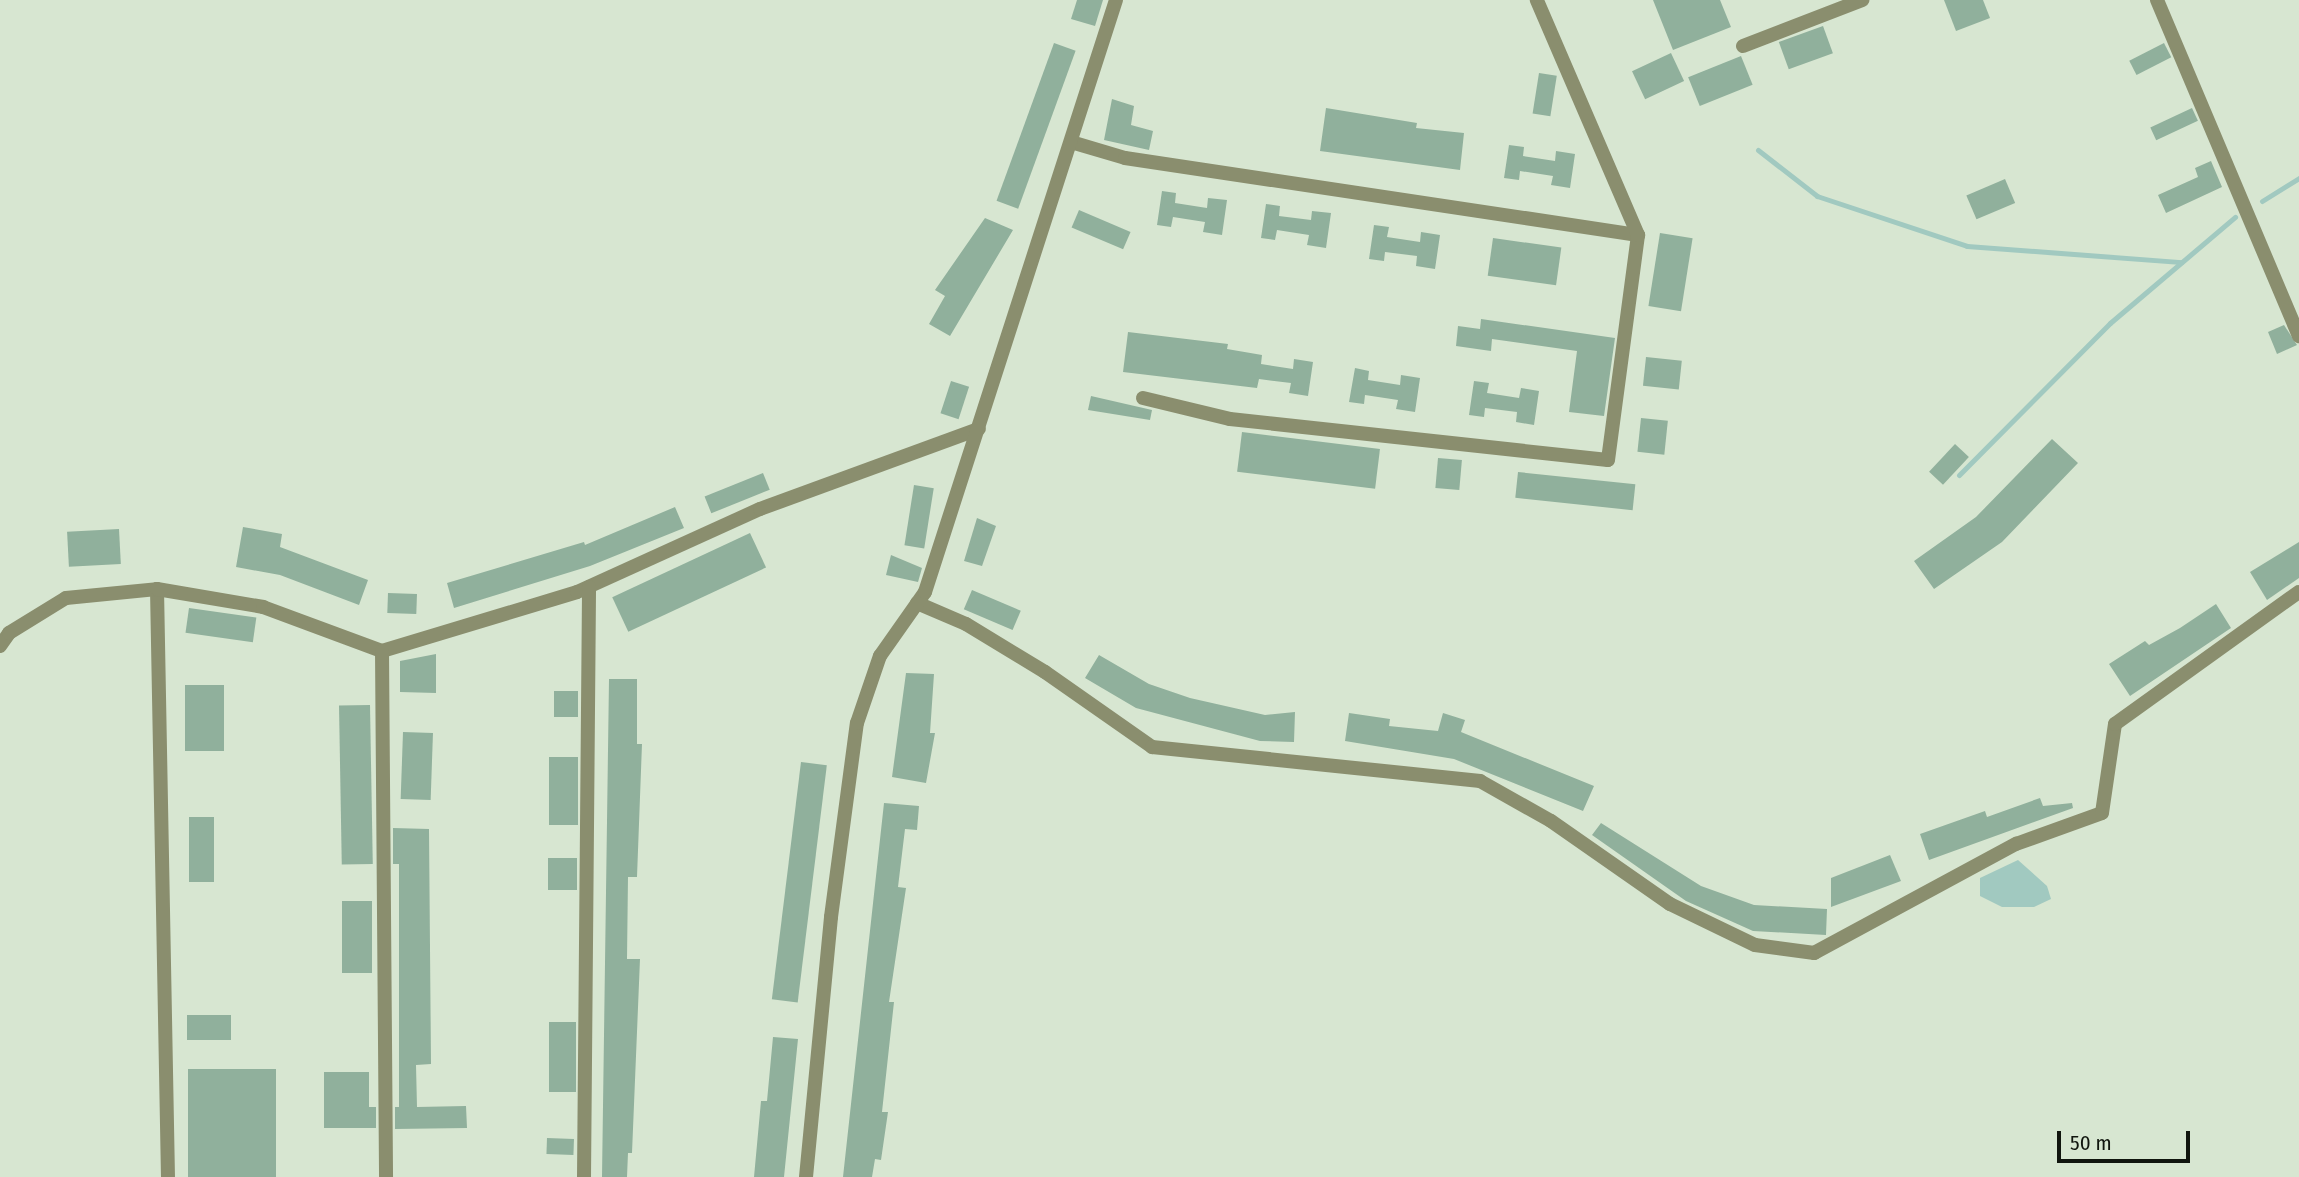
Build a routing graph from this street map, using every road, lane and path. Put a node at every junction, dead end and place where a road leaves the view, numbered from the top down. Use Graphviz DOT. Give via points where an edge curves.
graph roads {
  1 [pos="1116,0"];
  2 [pos="1537,0"];
  3 [pos="1862,0"];
  4 [pos="2157,0"];
  5 [pos="1743,46"];
  6 [pos="1071,142"];
  7 [pos="1638,234"];
  8 [pos="2299,336"];
  9 [pos="1143,398"];
  10 [pos="979,429"];
  11 [pos="589,587"];
  12 [pos="157,589"];
  13 [pos="2299,592"];
  14 [pos="917,603"];
  15 [pos="0,646"];
  16 [pos="382,652"];
  17 [pos="167,1177"];
  18 [pos="386,1177"];
  19 [pos="584,1177"];
  20 [pos="806,1177"];
  1 -- 6 [label="street"];
  2 -- 7 [label="street"];
  3 -- 5 [label="street"];
  4 -- 8 [label="street"];
  6 -- 7 [label="street" via="1125,158"];
  6 -- 10 [label="street"];
  7 -- 9 [label="street" via="1608,460 1230,419"];
  10 -- 11 [label="street" via="760,509"];
  10 -- 14 [label="street" via="925,592"];
  11 -- 16 [label="street"];
  11 -- 19 [label="street"];
  12 -- 15 [label="street" via="66,598 9,633"];
  12 -- 16 [label="street" via="263,607"];
  12 -- 17 [label="street"];
  13 -- 14 [label="street" via="2115,724 2102,813 2016,844 1814,953 1755,945 1670,904 1551,821 1480,781 1152,747 1045,672 966,624"];
  14 -- 20 [label="street" via="880,656 857,723 831,918"];
  16 -- 18 [label="street"];
}
